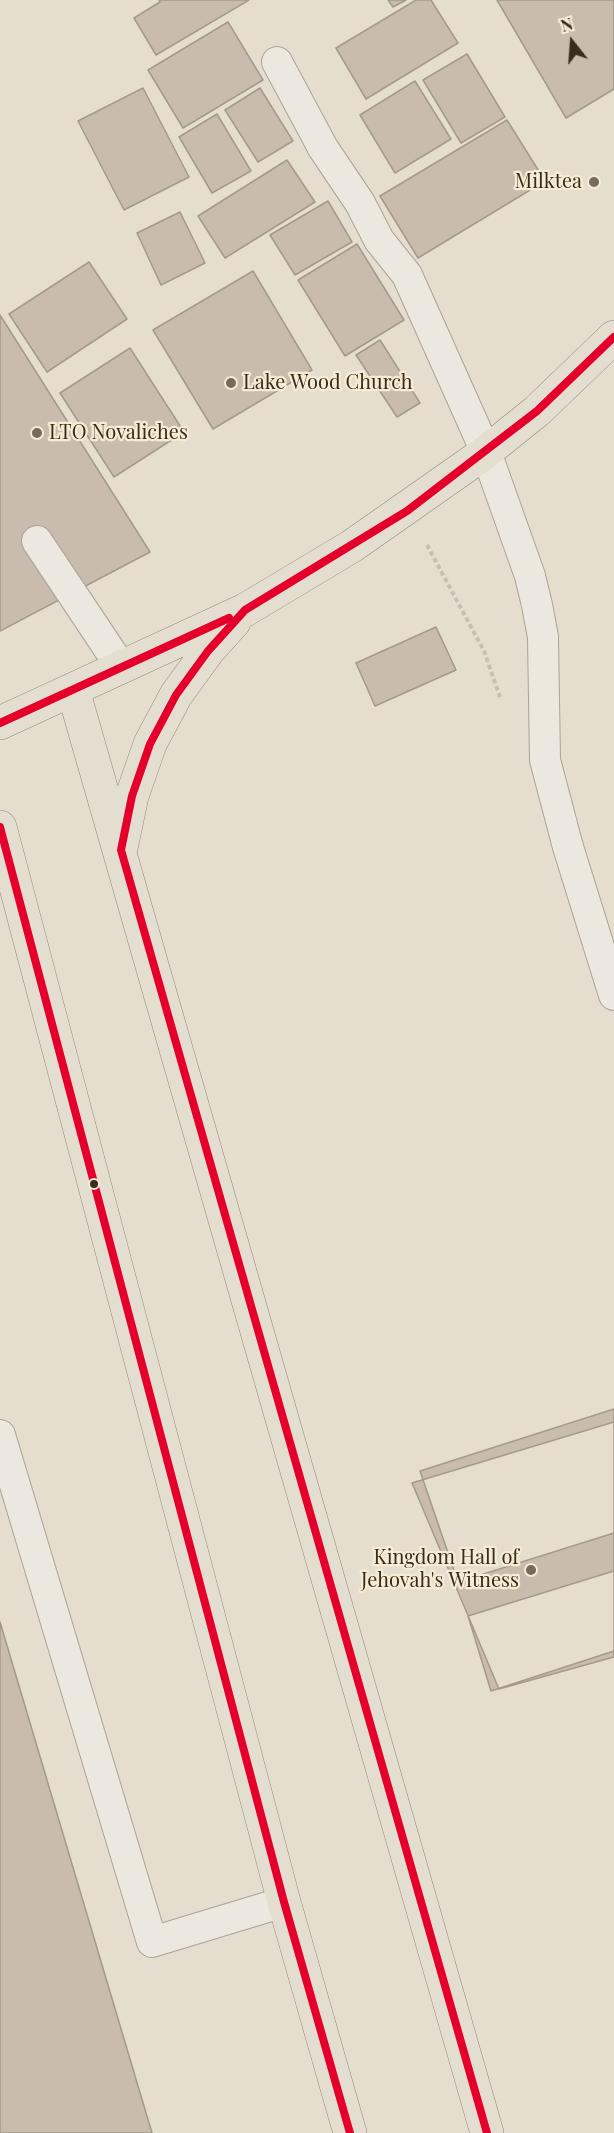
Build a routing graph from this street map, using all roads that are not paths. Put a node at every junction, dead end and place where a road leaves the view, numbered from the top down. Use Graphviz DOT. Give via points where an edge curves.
graph roads {
  1 [pos="278,62"];
  2 [pos="614,337"];
  3 [pos="486,452"];
  4 [pos="37,541"];
  5 [pos="245,610"];
  6 [pos="122,667"];
  7 [pos="73,690"];
  8 [pos="0,723"];
  9 [pos="0,828"];
  10 [pos="121,850"];
  11 [pos="614,994"];
  12 [pos="0,1435"];
  13 [pos="284,1902"];
  14 [pos="350,2133"];
  15 [pos="487,2133"];
  1 -- 3 [label="lane" via="323,148 360,203 379,240 407,275"];
  2 -- 3 [label="main road" via="537,411"];
  3 -- 5 [label="main road" via="352,546"];
  3 -- 11 [label="lane" via="537,605 543,637 545,760"];
  4 -- 6 [label="lane"];
  5 -- 6 [label="main road"];
  5 -- 10 [label="main road" via="207,651 176,695 150,744 132,796"];
  6 -- 7 [label="main road"];
  7 -- 8 [label="main road"];
  7 -- 10 [label="main road"];
  9 -- 13 [label="main road"];
  10 -- 15 [label="main road"];
  12 -- 13 [label="lane" via="152,1942"];
  13 -- 14 [label="main road"];
}
